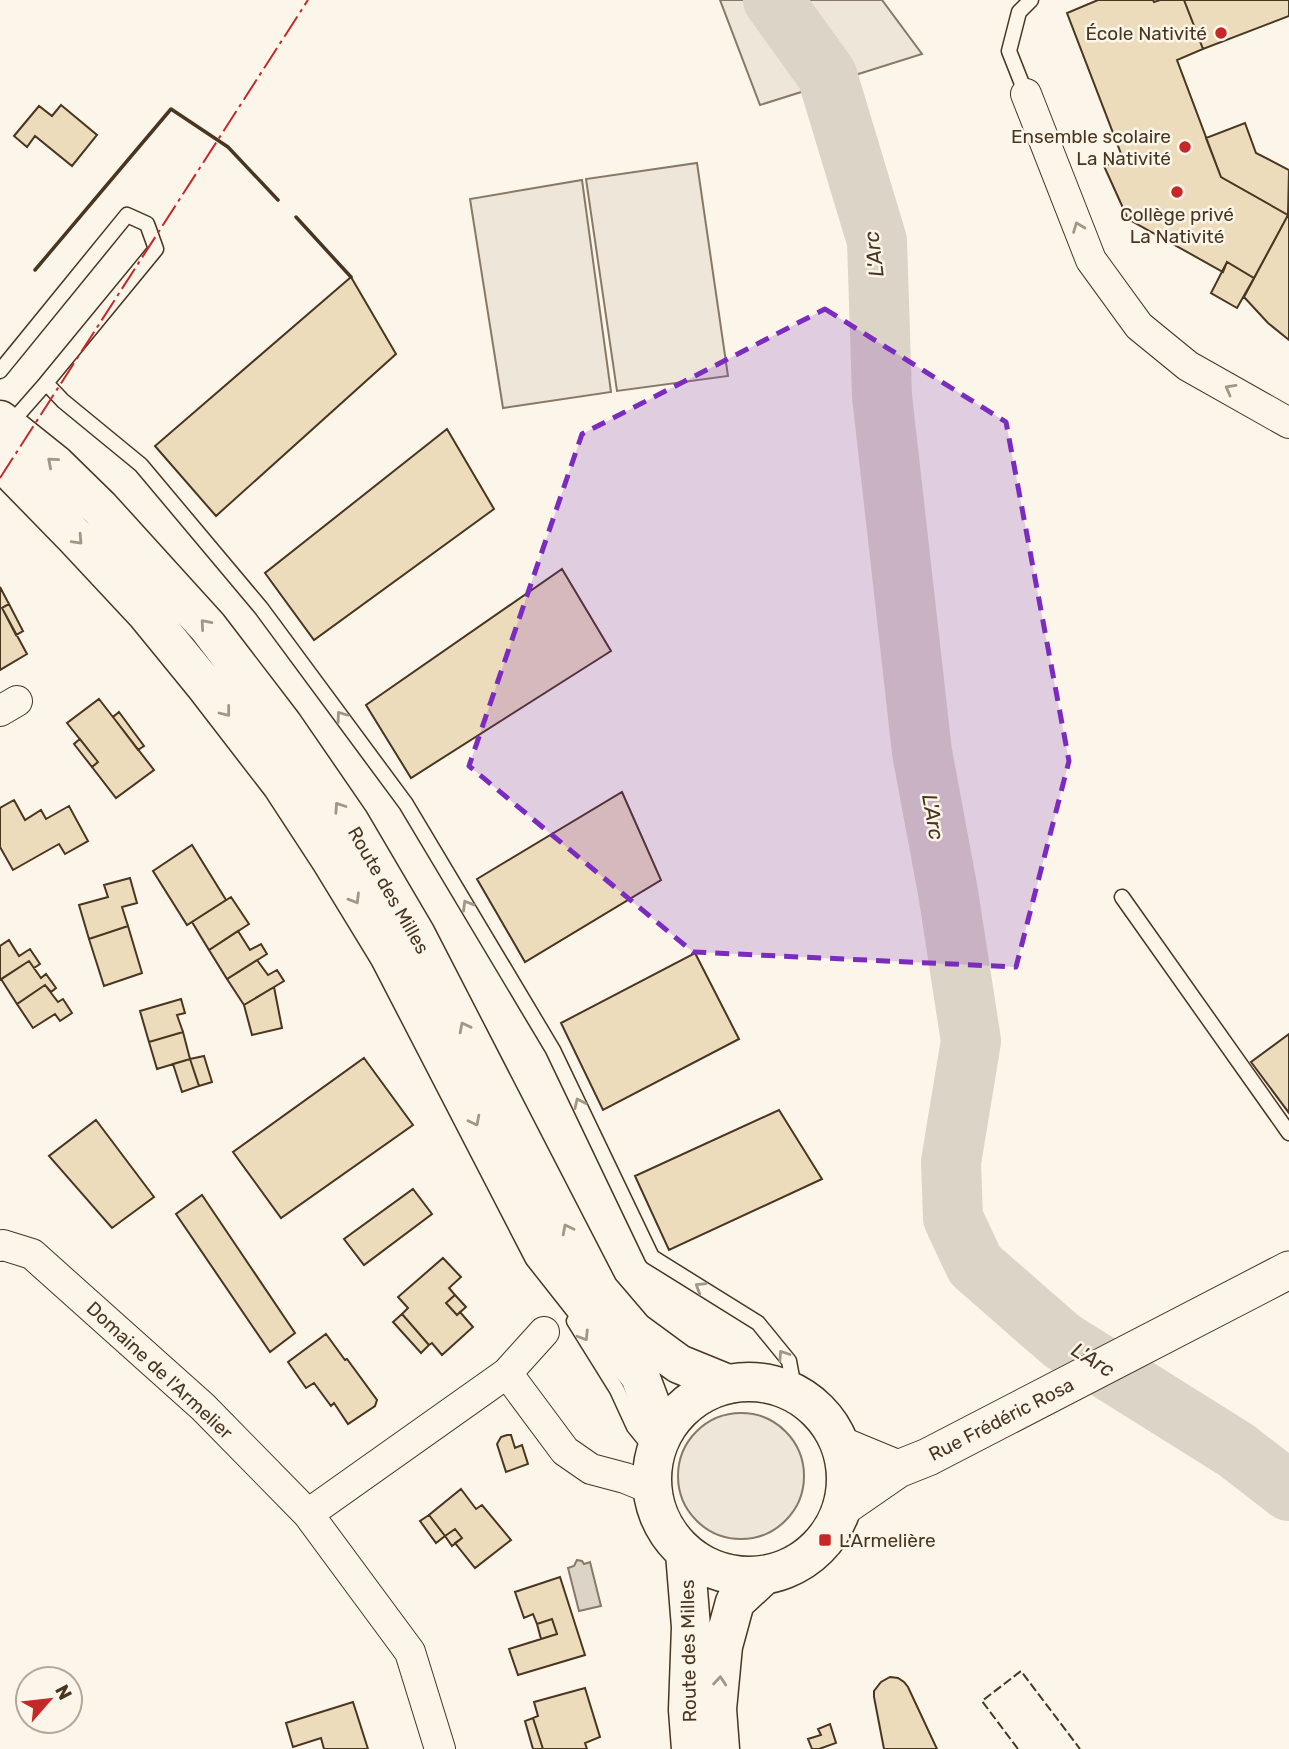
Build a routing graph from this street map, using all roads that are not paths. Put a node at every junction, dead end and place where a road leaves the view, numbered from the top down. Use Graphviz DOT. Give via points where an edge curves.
graph roads {
  1 [pos="1031,0"];
  2 [pos="1026,94"];
  3 [pos="0,371"];
  4 [pos="46,383"];
  5 [pos="1289,423"];
  6 [pos="2,436"];
  7 [pos="1122,897"];
  8 [pos="1289,1133"];
  9 [pos="0,1246"];
  10 [pos="1289,1270"];
  11 [pos="544,1332"];
  12 [pos="507,1373"];
  13 [pos="728,1384"];
  14 [pos="795,1394"];
  15 [pos="840,1445"];
  16 [pos="913,1463"];
  17 [pos="649,1464"];
  18 [pos="843,1507"];
  19 [pos="308,1514"];
  20 [pos="685,1553"];
  21 [pos="762,1577"];
  22 [pos="440,1749"];
  23 [pos="691,1749"];
  24 [pos="720,1749"];
  1 -- 2 [label="lane" via="1019,12 1009,51"];
  5 -- 2 [label="street, one-way" via="1188,366 1139,326 1091,260"];
  3 -- 4 [label="lane" via="127,215 147,224 156,249"];
  4 -- 6 [label="lane"];
  14 -- 4 [label="lane, one-way" via="789,1361 758,1323 652,1257 553,1050 406,804 261,608 141,465"];
  13 -- 6 [label="main road, Route des Milles, one-way" via="678,1364 634,1331 598,1290 422,947 349,821 208,627 55,464"];
  6 -- 17 [label="main road, Route des Milles, one-way" via="75,537 204,684 282,785 331,860 389,955 543,1253 640,1376"];
  7 -- 8 [label="lane"];
  9 -- 19 [label="street, Domaine de l'Armelier" via="32,1254 203,1407"];
  10 -- 16 [label="street, Rue Frédéric Rosa"];
  11 -- 12 [label="street"];
  12 -- 17 [label="street" via="565,1451 591,1469"];
  12 -- 19 [label="street"];
  13 -- 14 [label="main road" via="762,1383"];
  13 -- 17 [label="main road" via="707,1391 674,1417"];
  14 -- 15 [label="main road" via="822,1415"];
  15 -- 16 [label="street"];
  15 -- 18 [label="main road" via="847,1476"];
  16 -- 18 [label="street, Rue Frédéric Rosa"];
  17 -- 20 [label="main road" via="662,1524"];
  18 -- 21 [label="main road" via="825,1540 797,1564"];
  19 -- 22 [label="street, Domaine de l'Armelier" via="410,1652"];
  20 -- 21 [label="main road" via="708,1568"];
  20 -- 23 [label="main road, Route des Milles" via="691,1627"];
  24 -- 21 [label="main road, Route des Milles, one-way" via="723,1646 735,1602"];
}
